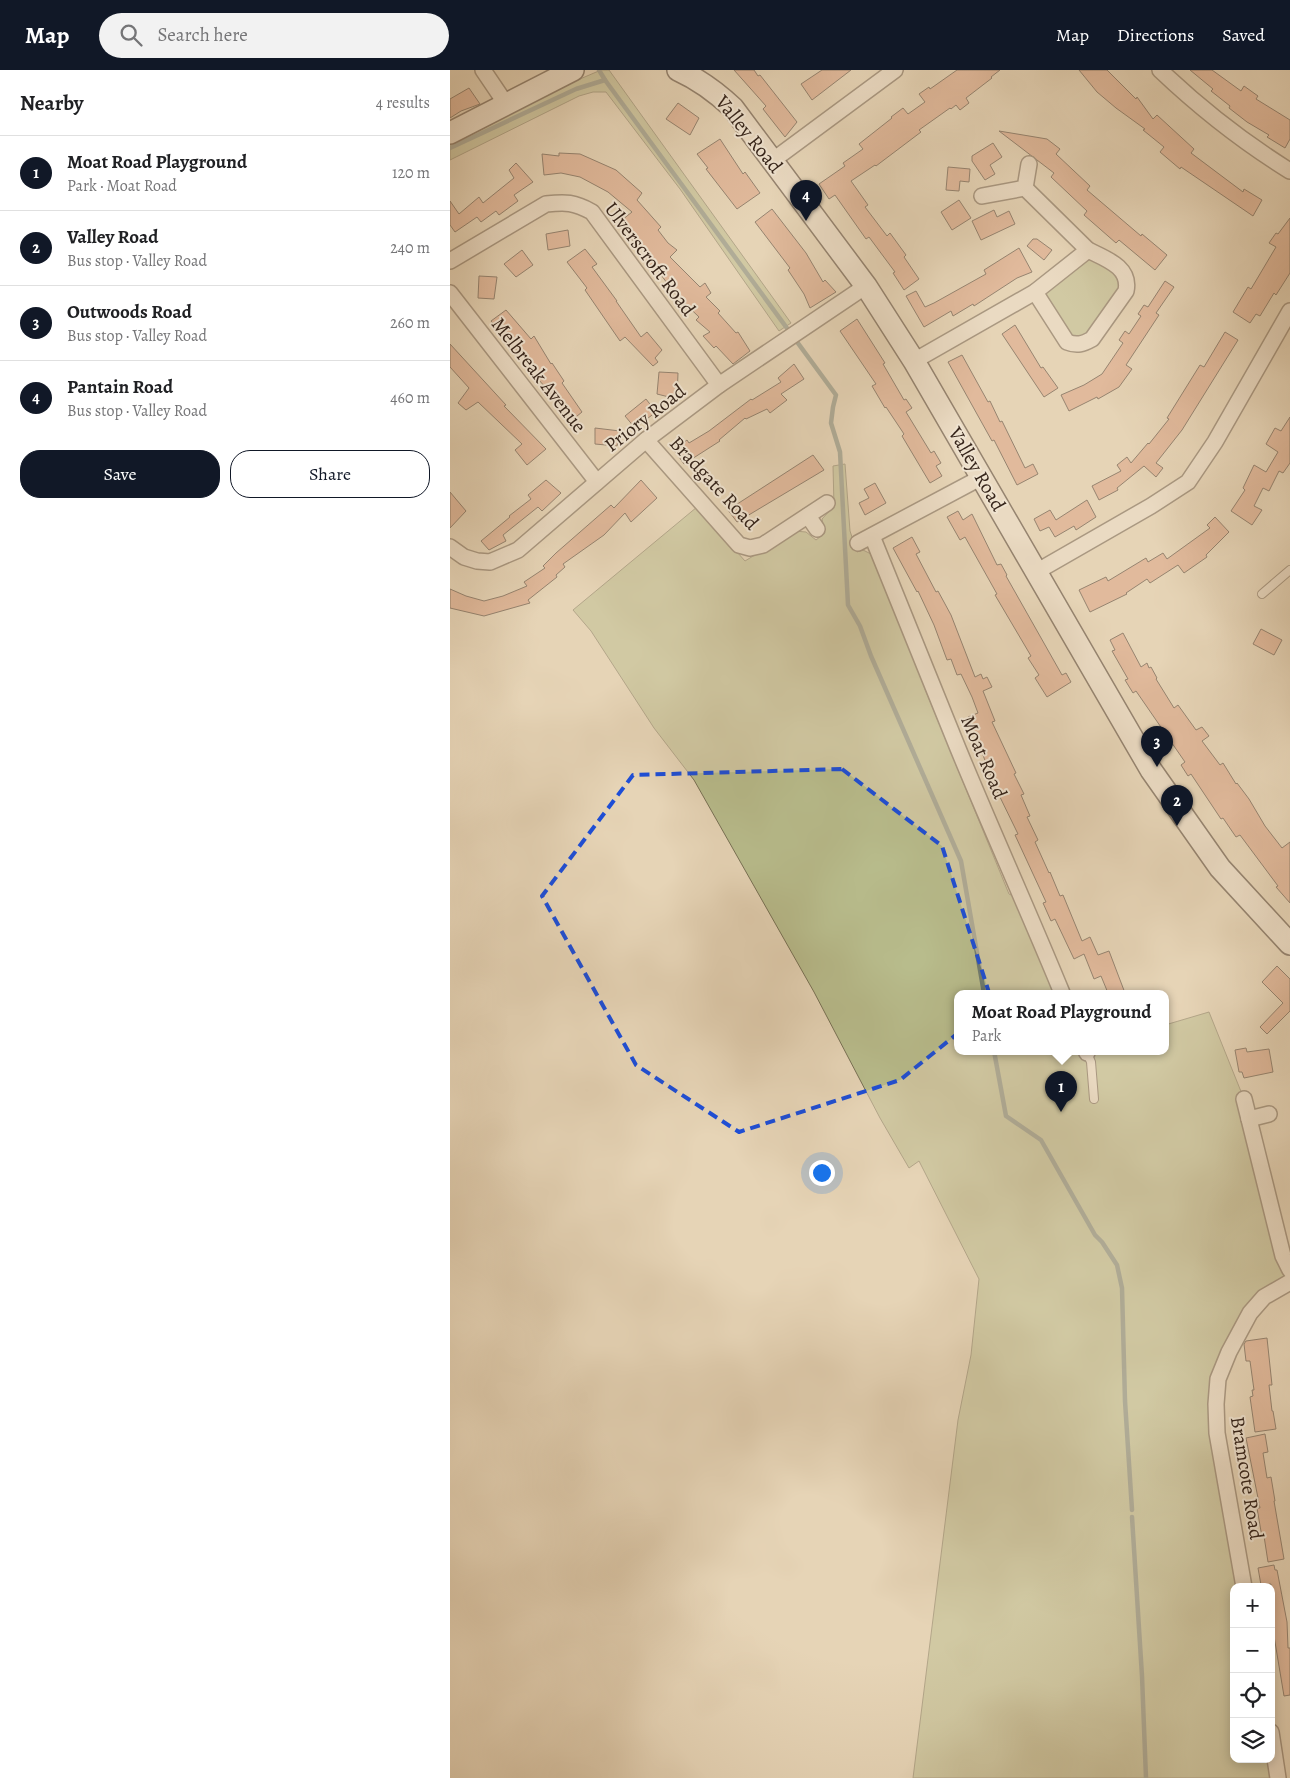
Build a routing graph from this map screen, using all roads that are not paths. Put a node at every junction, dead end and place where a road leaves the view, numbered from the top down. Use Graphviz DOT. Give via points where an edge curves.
graph roads {
  1 [pos="483,70"];
  2 [pos="573,70"];
  3 [pos="678,70"];
  4 [pos="895,70"];
  5 [pos="1160,70"];
  6 [pos="703,74"];
  7 [pos="506,104"];
  8 [pos="450,133"];
  9 [pos="772,161"];
  10 [pos="1029,164"];
  11 [pos="1290,172"];
  12 [pos="1025,188"];
  13 [pos="982,196"];
  14 [pos="1088,250"];
  15 [pos="450,261"];
  16 [pos="866,286"];
  17 [pos="1035,292"];
  18 [pos="450,293"];
  19 [pos="1290,311"];
  20 [pos="914,361"];
  21 [pos="719,385"];
  22 [pos="646,440"];
  23 [pos="982,477"];
  24 [pos="597,482"];
  25 [pos="827,503"];
  26 [pos="808,516"];
  27 [pos="817,529"];
  28 [pos="872,536"];
  29 [pos="858,544"];
  30 [pos="450,547"];
  31 [pos="1290,570"];
  32 [pos="1036,572"];
  33 [pos="1262,594"];
  34 [pos="1288,938"];
  35 [pos="1061,990"];
  36 [pos="1088,1055"];
  37 [pos="1094,1099"];
  38 [pos="1244,1100"];
  39 [pos="1269,1114"];
  40 [pos="1249,1119"];
  41 [pos="1290,1270"];
  42 [pos="1290,1282"];
  43 [pos="1243,1583"];
  44 [pos="1275,1758"];
  45 [pos="1278,1778"];
  1 -- 7 [label="street"];
  2 -- 7 [label="street"];
  3 -- 6 [label="street, Valley Road"];
  4 -- 9 [label="street"];
  5 -- 11 [label="street" via="1256,150"];
  6 -- 9 [label="street, Valley Road"];
  7 -- 8 [label="street"];
  9 -- 16 [label="street, Valley Road"];
  10 -- 12 [label="street"];
  12 -- 13 [label="street"];
  12 -- 14 [label="street"];
  14 -- 17 [label="street"];
  14 -- 17 [label="street" via="1118,266 1127,285 1092,339 1076,345 1068,342"];
  15 -- 21 [label="street, Ulverscroft Road" via="546,204 577,204 592,212"];
  16 -- 20 [label="street, Valley Road"];
  16 -- 21 [label="street, Priory Road"];
  17 -- 20 [label="street"];
  18 -- 24 [label="street, Melbreak Avenue"];
  19 -- 32 [label="street" via="1215,442 1188,482"];
  20 -- 23 [label="street, Valley Road"];
  21 -- 22 [label="street, Priory Road"];
  22 -- 24 [label="street, Priory Road"];
  22 -- 26 [label="street, Bradgate Road" via="739,545 750,548 763,545"];
  23 -- 28 [label="street"];
  23 -- 32 [label="street, Valley Road"];
  24 -- 30 [label="street, Priory Road" via="518,550 504,557 478,562"];
  25 -- 26 [label="street, Bradgate Road"];
  26 -- 27 [label="street"];
  28 -- 29 [label="street"];
  28 -- 35 [label="street, Moat Road"];
  31 -- 33 [label="lane"];
  32 -- 34 [label="street, Valley Road" via="1151,770 1220,868"];
  36 -- 37 [label="lane"];
  38 -- 40 [label="street"];
  39 -- 40 [label="street"];
  40 -- 41 [label="street" via="1283,1256"];
  42 -- 43 [label="street, Bramcote Road" via="1264,1297 1250,1313 1218,1379 1217,1433"];
  44 -- 45 [label="street"];
}
